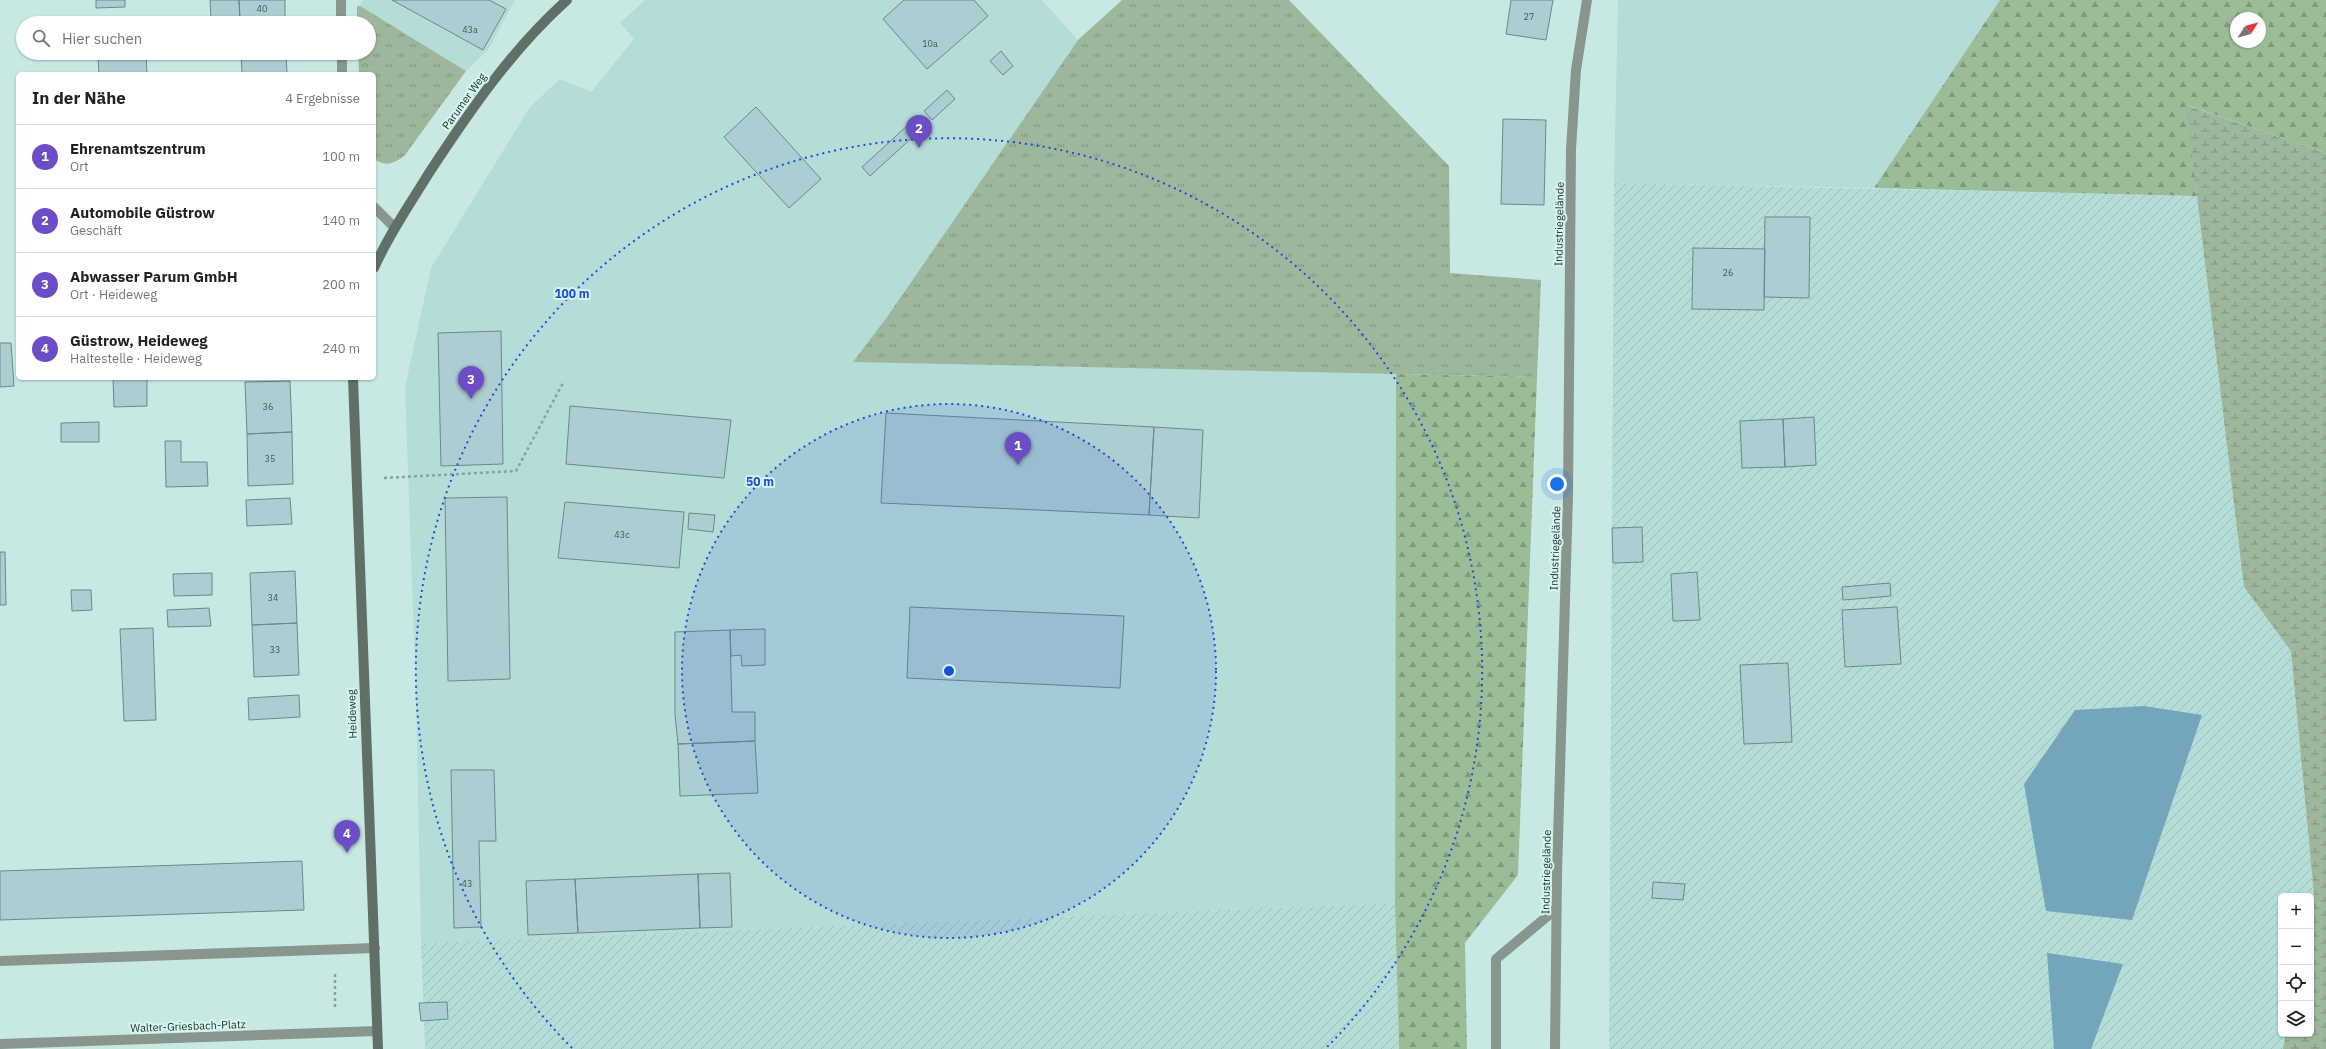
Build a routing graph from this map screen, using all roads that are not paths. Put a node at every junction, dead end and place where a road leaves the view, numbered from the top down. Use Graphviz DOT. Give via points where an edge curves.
graph roads {
  1 [pos="341,0"];
  2 [pos="567,0"];
  3 [pos="1587,0"];
  4 [pos="341,16"];
  5 [pos="342,60"];
  6 [pos="342,72"];
  7 [pos="376,209"];
  8 [pos="394,227"];
  9 [pos="376,264"];
  10 [pos="353,380"];
  11 [pos="1556,909"];
  12 [pos="375,948"];
  13 [pos="0,960"];
  14 [pos="377,1032"];
  15 [pos="0,1044"];
  16 [pos="378,1049"];
  17 [pos="1496,1049"];
  18 [pos="1555,1049"];
  1 -- 4 [label="street"];
  2 -- 8 [label="street, Parumer Weg" via="550,15 504,67 460,125"];
  3 -- 11 [label="street, Industriegelände" via="1576,70 1571,150 1568,496"];
  5 -- 6 [label="street"];
  7 -- 8 [label="street"];
  8 -- 9 [label="street"];
  10 -- 12 [label="street, Heideweg"];
  11 -- 17 [label="street" via="1496,959"];
  11 -- 18 [label="street, Industriegelände"];
  12 -- 13 [label="street"];
  12 -- 14 [label="street, Heideweg"];
  14 -- 15 [label="street, Walter-Griesbach-Platz"];
  14 -- 16 [label="street, Heideweg"];
}
